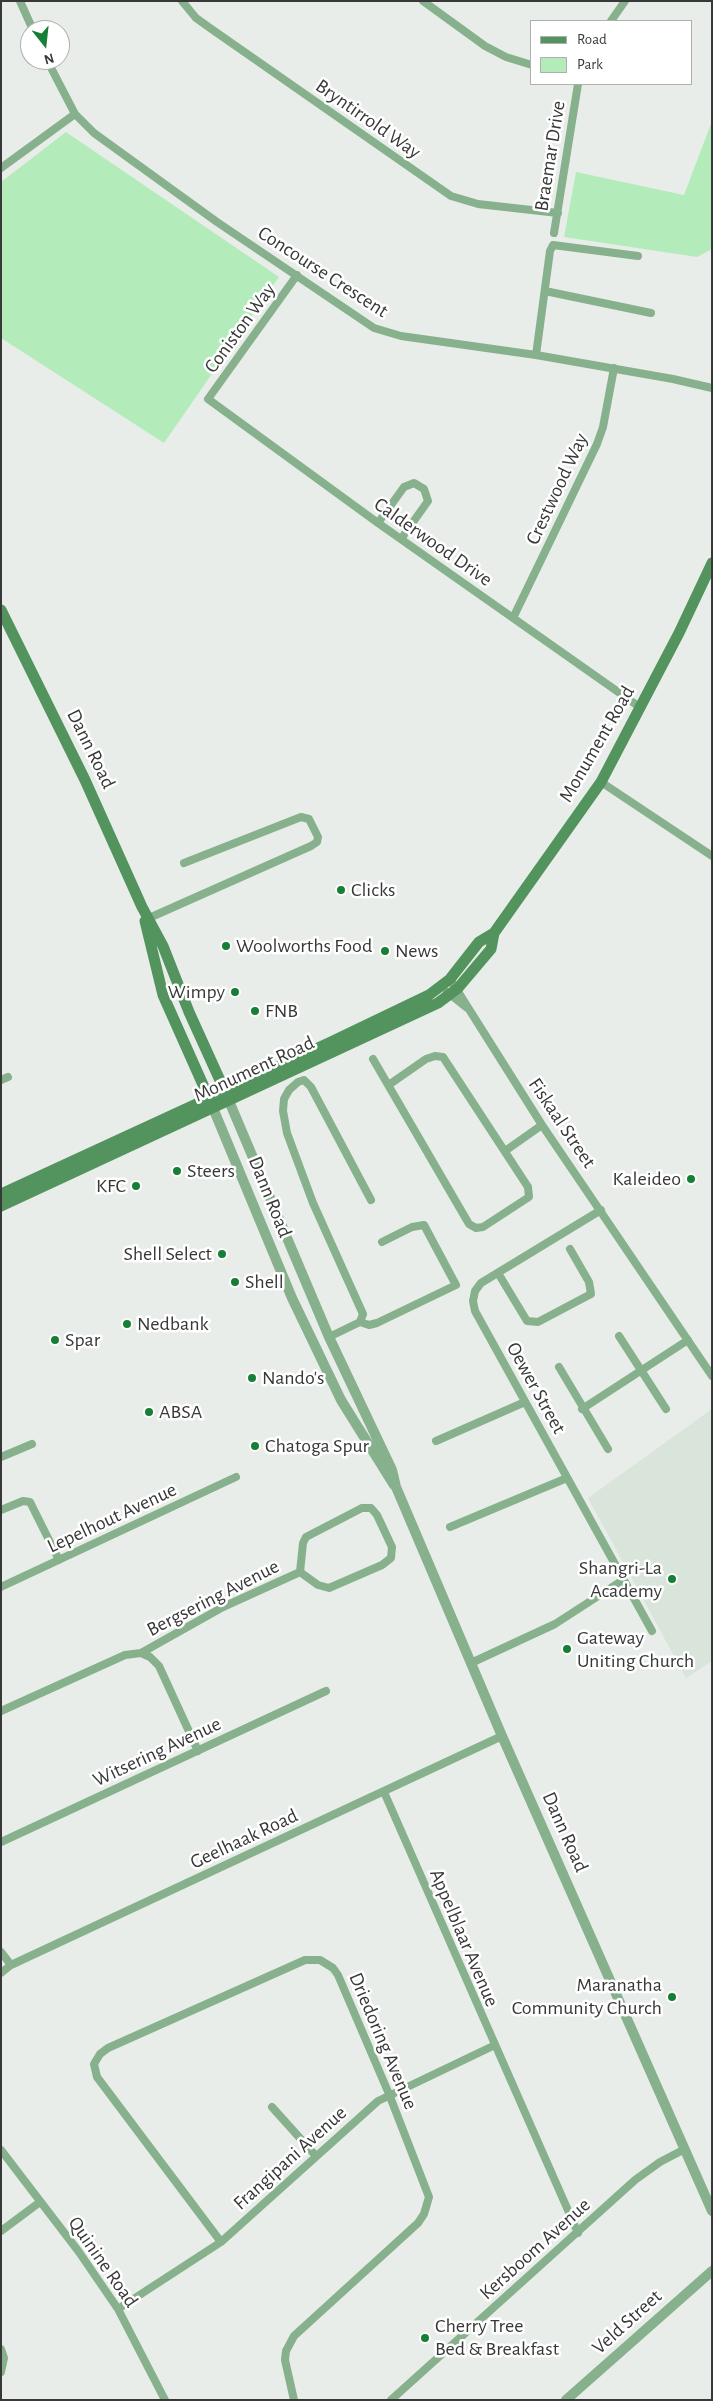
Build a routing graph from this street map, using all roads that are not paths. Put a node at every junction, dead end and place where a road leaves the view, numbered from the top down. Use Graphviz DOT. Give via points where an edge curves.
graph roads {
  1 [pos="20,1"];
  2 [pos="182,1"];
  3 [pos="423,1"];
  4 [pos="625,1"];
  5 [pos="28,20"];
  6 [pos="612,20"];
  7 [pos="530,64"];
  8 [pos="52,70"];
  9 [pos="578,85"];
  10 [pos="75,114"];
  11 [pos="1,168"];
  12 [pos="558,213"];
  13 [pos="554,234"];
  14 [pos="638,256"];
  15 [pos="298,275"];
  16 [pos="545,291"];
  17 [pos="651,313"];
  18 [pos="536,355"];
  19 [pos="614,368"];
  20 [pos="712,388"];
  21 [pos="208,399"];
  22 [pos="378,524"];
  23 [pos="401,539"];
  24 [pos="712,563"];
  25 [pos="1,610"];
  26 [pos="513,618"];
  27 [pos="641,708"];
  28 [pos="601,782"];
  29 [pos="712,856"];
  30 [pos="184,863"];
  31 [pos="142,907"];
  32 [pos="149,918"];
  33 [pos="494,932"];
  34 [pos="446,982"];
  35 [pos="454,992"];
  36 [pos="374,1059"];
  37 [pos="390,1084"];
  38 [pos="227,1096"];
  39 [pos="211,1104"];
  40 [pos="542,1125"];
  41 [pos="505,1151"];
  42 [pos="1,1194"];
  43 [pos="371,1200"];
  44 [pos="1,1206"];
  45 [pos="601,1210"];
  46 [pos="382,1242"];
  47 [pos="570,1249"];
  48 [pos="498,1273"];
  49 [pos="360,1322"];
  50 [pos="619,1336"];
  51 [pos="329,1337"];
  52 [pos="688,1340"];
  53 [pos="558,1367"];
  54 [pos="642,1371"];
  55 [pos="712,1376"];
  56 [pos="525,1402"];
  57 [pos="582,1409"];
  58 [pos="666,1409"];
  59 [pos="436,1440"];
  60 [pos="32,1444"];
  61 [pos="608,1449"];
  62 [pos="1,1457"];
  63 [pos="236,1477"];
  64 [pos="567,1478"];
  65 [pos="396,1487"];
  66 [pos="1,1510"];
  67 [pos="450,1527"];
  68 [pos="59,1560"];
  69 [pos="300,1572"];
  70 [pos="623,1580"];
  71 [pos="1,1587"];
  72 [pos="652,1631"];
  73 [pos="141,1653"];
  74 [pos="471,1663"];
  75 [pos="326,1691"];
  76 [pos="1,1711"];
  77 [pos="502,1736"];
  78 [pos="198,1751"];
  79 [pos="384,1792"];
  80 [pos="1,1842"];
  81 [pos="1,1952"];
  82 [pos="11,1965"];
  83 [pos="1,1973"];
  84 [pos="493,2046"];
  85 [pos="389,2094"];
  86 [pos="272,2107"];
  87 [pos="1,2150"];
  88 [pos="684,2150"];
  89 [pos="316,2156"];
  90 [pos="40,2202"];
  91 [pos="712,2211"];
  92 [pos="1,2231"];
  93 [pos="578,2234"];
  94 [pos="221,2242"];
  95 [pos="712,2271"];
  96 [pos="118,2309"];
  97 [pos="1,2349"];
  98 [pos="1,2372"];
  99 [pos="165,2400"];
  100 [pos="294,2400"];
  101 [pos="391,2400"];
  102 [pos="566,2400"];
  1 -- 5 [label="street"];
  2 -- 12 [label="street, Bryntirrold Way" via="196,18 451,196 478,204"];
  3 -- 7 [label="street" via="485,46"];
  4 -- 6 [label="street"];
  8 -- 10 [label="street, Concourse Crescent"];
  9 -- 12 [label="street, Braemar Drive"];
  10 -- 11 [label="street"];
  10 -- 15 [label="street, Concourse Crescent" via="114,149"];
  12 -- 13 [label="street, Braemar Drive"];
  14 -- 16 [label="street" via="553,245"];
  15 -- 18 [label="street, Concourse Crescent" via="374,328 387,333"];
  15 -- 21 [label="street, Coniston Way"];
  16 -- 17 [label="street"];
  16 -- 18 [label="street"];
  18 -- 19 [label="street, Concourse Crescent"];
  19 -- 20 [label="street, Concourse Crescent"];
  19 -- 26 [label="street, Crestwood Way" via="597,444"];
  21 -- 22 [label="street, Calderwood Drive"];
  22 -- 23 [label="street, Calderwood Drive"];
  22 -- 23 [label="street" via="404,487 414,483 424,489 428,501"];
  23 -- 26 [label="street, Calderwood Drive"];
  24 -- 27 [label="main road, Monument Road"];
  25 -- 31 [label="main road, Dann Road" via="85,780"];
  26 -- 27 [label="street, Calderwood Drive"];
  27 -- 28 [label="main road, Monument Road"];
  28 -- 29 [label="street"];
  28 -- 33 [label="main road, Monument Road"];
  30 -- 32 [label="street" via="304,817 309,819 318,837 311,846"];
  31 -- 32 [label="main road, Dann Road"];
  31 -- 39 [label="main road, Dann Road" via="163,994"];
  32 -- 38 [label="main road, Dann Road"];
  33 -- 34 [label="main road, Monument Road" via="479,942"];
  33 -- 35 [label="main road, Monument Road" via="491,949"];
  34 -- 35 [label="street, Fiskaal Street"];
  34 -- 38 [label="main road, Monument Road" via="429,995"];
  35 -- 38 [label="main road, Monument Road" via="394,1024"];
  35 -- 40 [label="street, Fiskaal Street" via="471,1011"];
  36 -- 37 [label="street"];
  37 -- 41 [label="street" via="426,1059 443,1056"];
  37 -- 41 [label="street" via="469,1224 476,1228 486,1225 530,1195"];
  38 -- 39 [label="main road, Monument Road"];
  38 -- 51 [label="street, Dann Road"];
  39 -- 42 [label="main road, Monument Road"];
  39 -- 44 [label="main road, Monument Road"];
  39 -- 65 [label="street, Dann Road" via="264,1234 344,1405"];
  40 -- 41 [label="street"];
  40 -- 45 [label="street, Fiskaal Street"];
  43 -- 49 [label="street" via="311,1087 304,1080 298,1082 284,1099 287,1133 313,1203 363,1314"];
  45 -- 48 [label="street, Oewer Street"];
  45 -- 52 [label="street, Fiskaal Street"];
  46 -- 49 [label="street" via="412,1227 424,1225 456,1285 376,1323"];
  47 -- 48 [label="street" via="589,1282 591,1294 538,1322 527,1321"];
  48 -- 56 [label="street, Oewer Street" via="481,1284 472,1301"];
  49 -- 51 [label="street"];
  50 -- 54 [label="street"];
  51 -- 65 [label="street, Dann Road" via="392,1470"];
  52 -- 54 [label="street"];
  52 -- 55 [label="street, Fiskaal Street"];
  53 -- 57 [label="street"];
  54 -- 57 [label="street"];
  54 -- 58 [label="street"];
  56 -- 59 [label="street"];
  56 -- 64 [label="street, Oewer Street"];
  57 -- 61 [label="street"];
  60 -- 62 [label="street"];
  63 -- 68 [label="street, Lepelhout Avenue"];
  64 -- 67 [label="street"];
  64 -- 70 [label="street, Oewer Street"];
  65 -- 74 [label="street, Dann Road"];
  66 -- 68 [label="street" via="23,1500 30,1502"];
  68 -- 71 [label="street, Lepelhout Avenue"];
  69 -- 69 [label="street" via="303,1543 310,1533 362,1508 374,1510 392,1547 387,1562 328,1588"];
  69 -- 73 [label="street, Bergsering Avenue" via="223,1607"];
  70 -- 72 [label="street, Oewer Street"];
  70 -- 74 [label="street" via="555,1624"];
  73 -- 76 [label="street, Bergsering Avenue" via="124,1654"];
  73 -- 78 [label="street, Bergsering Avenue" via="159,1666"];
  74 -- 77 [label="street, Dann Road"];
  75 -- 78 [label="street, Witsering Avenue"];
  77 -- 79 [label="street, Geelhaak Road"];
  77 -- 88 [label="street, Dann Road"];
  78 -- 80 [label="street, Witsering Avenue"];
  79 -- 82 [label="street, Geelhaak Road"];
  79 -- 84 [label="street, Appelblaar Avenue"];
  81 -- 82 [label="street"];
  82 -- 83 [label="street, Geelhaak Road"];
  84 -- 85 [label="street, Frangipani Avenue"];
  84 -- 93 [label="street, Appelblaar Avenue"];
  85 -- 89 [label="street, Frangipani Avenue"];
  85 -- 94 [label="street, Driedoring Avenue" via="338,1975 327,1963 314,1959 305,1960 100,2054 94,2064 97,2077"];
  85 -- 100 [label="street, Driedoring Avenue" via="428,2188 428,2206 418,2223 294,2336 285,2360"];
  86 -- 89 [label="street"];
  87 -- 90 [label="street, Quinine Road"];
  88 -- 91 [label="street, Dann Road"];
  88 -- 93 [label="street, Kersboom Avenue" via="639,2177"];
  89 -- 94 [label="street, Frangipani Avenue"];
  90 -- 92 [label="street"];
  90 -- 96 [label="street, Quinine Road"];
  93 -- 101 [label="street, Kersboom Avenue"];
  94 -- 96 [label="street, Frangipani Avenue"];
  95 -- 102 [label="street, Veld Street"];
  96 -- 99 [label="street, Quinine Road"];
  97 -- 98 [label="street" via="4,2358"];
}
